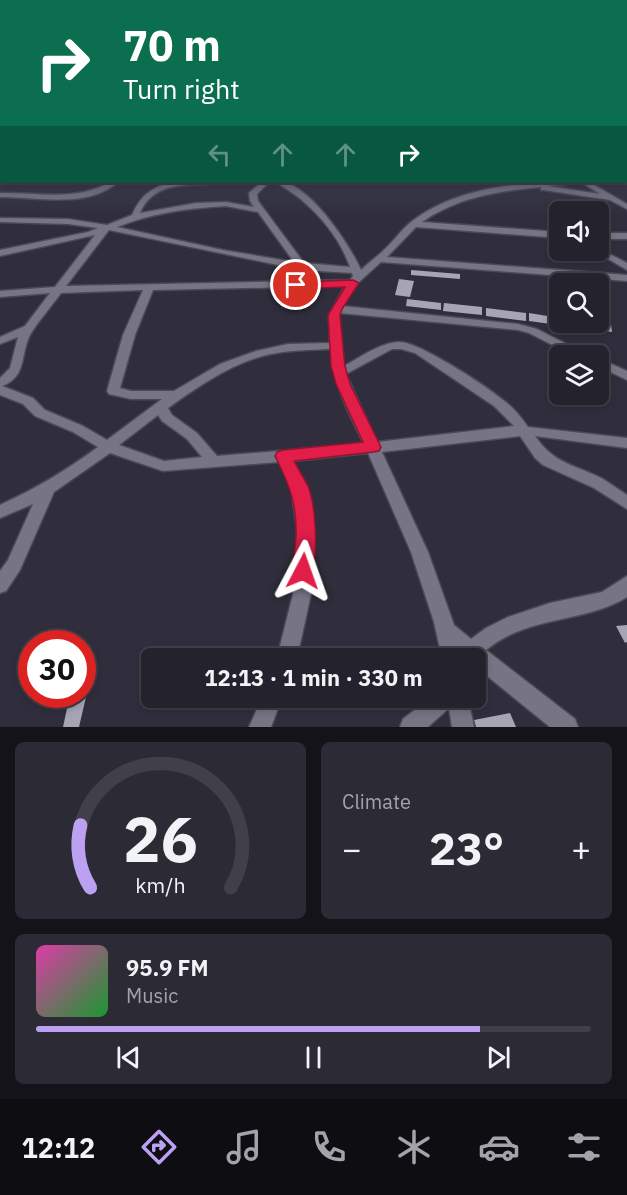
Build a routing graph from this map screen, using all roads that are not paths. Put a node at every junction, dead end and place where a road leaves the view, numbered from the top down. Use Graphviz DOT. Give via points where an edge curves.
graph roads {
  1 [pos="112,183"];
  2 [pos="200,183"];
  3 [pos="265,183"];
  4 [pos="282,183"];
  5 [pos="558,183"];
  6 [pos="586,183"];
  7 [pos="531,186"];
  8 [pos="0,195"];
  9 [pos="609,198"];
  10 [pos="627,207"];
  11 [pos="259,210"];
  12 [pos="135,218"];
  13 [pos="0,220"];
  14 [pos="414,224"];
  15 [pos="108,227"];
  16 [pos="549,234"];
  17 [pos="609,236"];
  18 [pos="627,236"];
  19 [pos="0,253"];
  20 [pos="609,257"];
  21 [pos="378,259"];
  22 [pos="302,267"];
  23 [pos="627,267"];
  24 [pos="356,276"];
  25 [pos="627,278"];
  26 [pos="149,287"];
  27 [pos="60,289"];
  28 [pos="0,294"];
  29 [pos="336,309"];
  30 [pos="29,328"];
  31 [pos="0,341"];
  32 [pos="561,345"];
  33 [pos="337,346"];
  34 [pos="609,367"];
  35 [pos="340,374"];
  36 [pos="627,376"];
  37 [pos="0,383"];
  38 [pos="0,390"];
  39 [pos="177,394"];
  40 [pos="161,407"];
  41 [pos="523,431"];
  42 [pos="627,443"];
  43 [pos="109,447"];
  44 [pos="373,447"];
  45 [pos="283,456"];
  46 [pos="214,462"];
  47 [pos="47,489"];
  48 [pos="627,503"];
  49 [pos="0,512"];
  50 [pos="627,584"];
  51 [pos="0,585"];
  52 [pos="446,631"];
  53 [pos="289,648"];
  54 [pos="450,648"];
  55 [pos="462,648"];
  56 [pos="475,648"];
  57 [pos="486,667"];
  58 [pos="268,708"];
  59 [pos="434,708"];
  60 [pos="460,708"];
  61 [pos="260,727"];
  62 [pos="411,727"];
  63 [pos="463,727"];
  64 [pos="567,727"];
  1 -- 8 [label="street" via="72,197"];
  2 -- 12 [label="street" via="157,188 145,196"];
  3 -- 11 [label="street" via="252,193"];
  4 -- 24 [label="street" via="324,217"];
  5 -- 7 [label="street"];
  6 -- 9 [label="street"];
  7 -- 9 [label="street"];
  7 -- 14 [label="street" via="477,189"];
  9 -- 10 [label="street"];
  11 -- 12 [label="street" via="213,204"];
  11 -- 22 [label="street"];
  12 -- 15 [label="street"];
  13 -- 15 [label="street" via="69,221"];
  14 -- 16 [label="street"];
  14 -- 21 [label="street"];
  15 -- 19 [label="street"];
  15 -- 22 [label="street"];
  15 -- 27 [label="street"];
  17 -- 18 [label="street"];
  20 -- 23 [label="street"];
  21 -- 24 [label="street"];
  21 -- 25 [label="street"];
  22 -- 24 [label="street"];
  24 -- 26 [label="street"];
  24 -- 29 [label="street"];
  26 -- 27 [label="street"];
  26 -- 39 [label="street" via="129,335 113,391 131,395"];
  27 -- 28 [label="street"];
  27 -- 30 [label="street"];
  29 -- 32 [label="street" via="518,327"];
  29 -- 33 [label="street"];
  30 -- 31 [label="street"];
  30 -- 37 [label="street" via="20,343 14,375"];
  33 -- 35 [label="street"];
  33 -- 39 [label="street" via="304,346 261,353 237,361"];
  34 -- 36 [label="street"];
  35 -- 41 [label="street" via="381,348 409,347 499,403"];
  35 -- 44 [label="street"];
  38 -- 43 [label="street" via="28,401 39,413"];
  39 -- 40 [label="street"];
  40 -- 43 [label="street"];
  40 -- 46 [label="street" via="167,418 192,436"];
  41 -- 42 [label="street"];
  41 -- 44 [label="street"];
  41 -- 48 [label="street" via="548,461 599,484"];
  43 -- 46 [label="street" via="163,466"];
  43 -- 47 [label="street"];
  44 -- 45 [label="street"];
  44 -- 52 [label="street" via="417,541"];
  45 -- 46 [label="street"];
  45 -- 53 [label="street" via="300,487 306,535 302,594"];
  47 -- 49 [label="street"];
  47 -- 51 [label="street" via="14,565"];
  50 -- 56 [label="street" via="611,597 522,621"];
  52 -- 54 [label="street"];
  52 -- 55 [label="street"];
  57 -- 64 [label="street"];
  58 -- 61 [label="street"];
  59 -- 62 [label="street"];
  60 -- 63 [label="street"];
}
